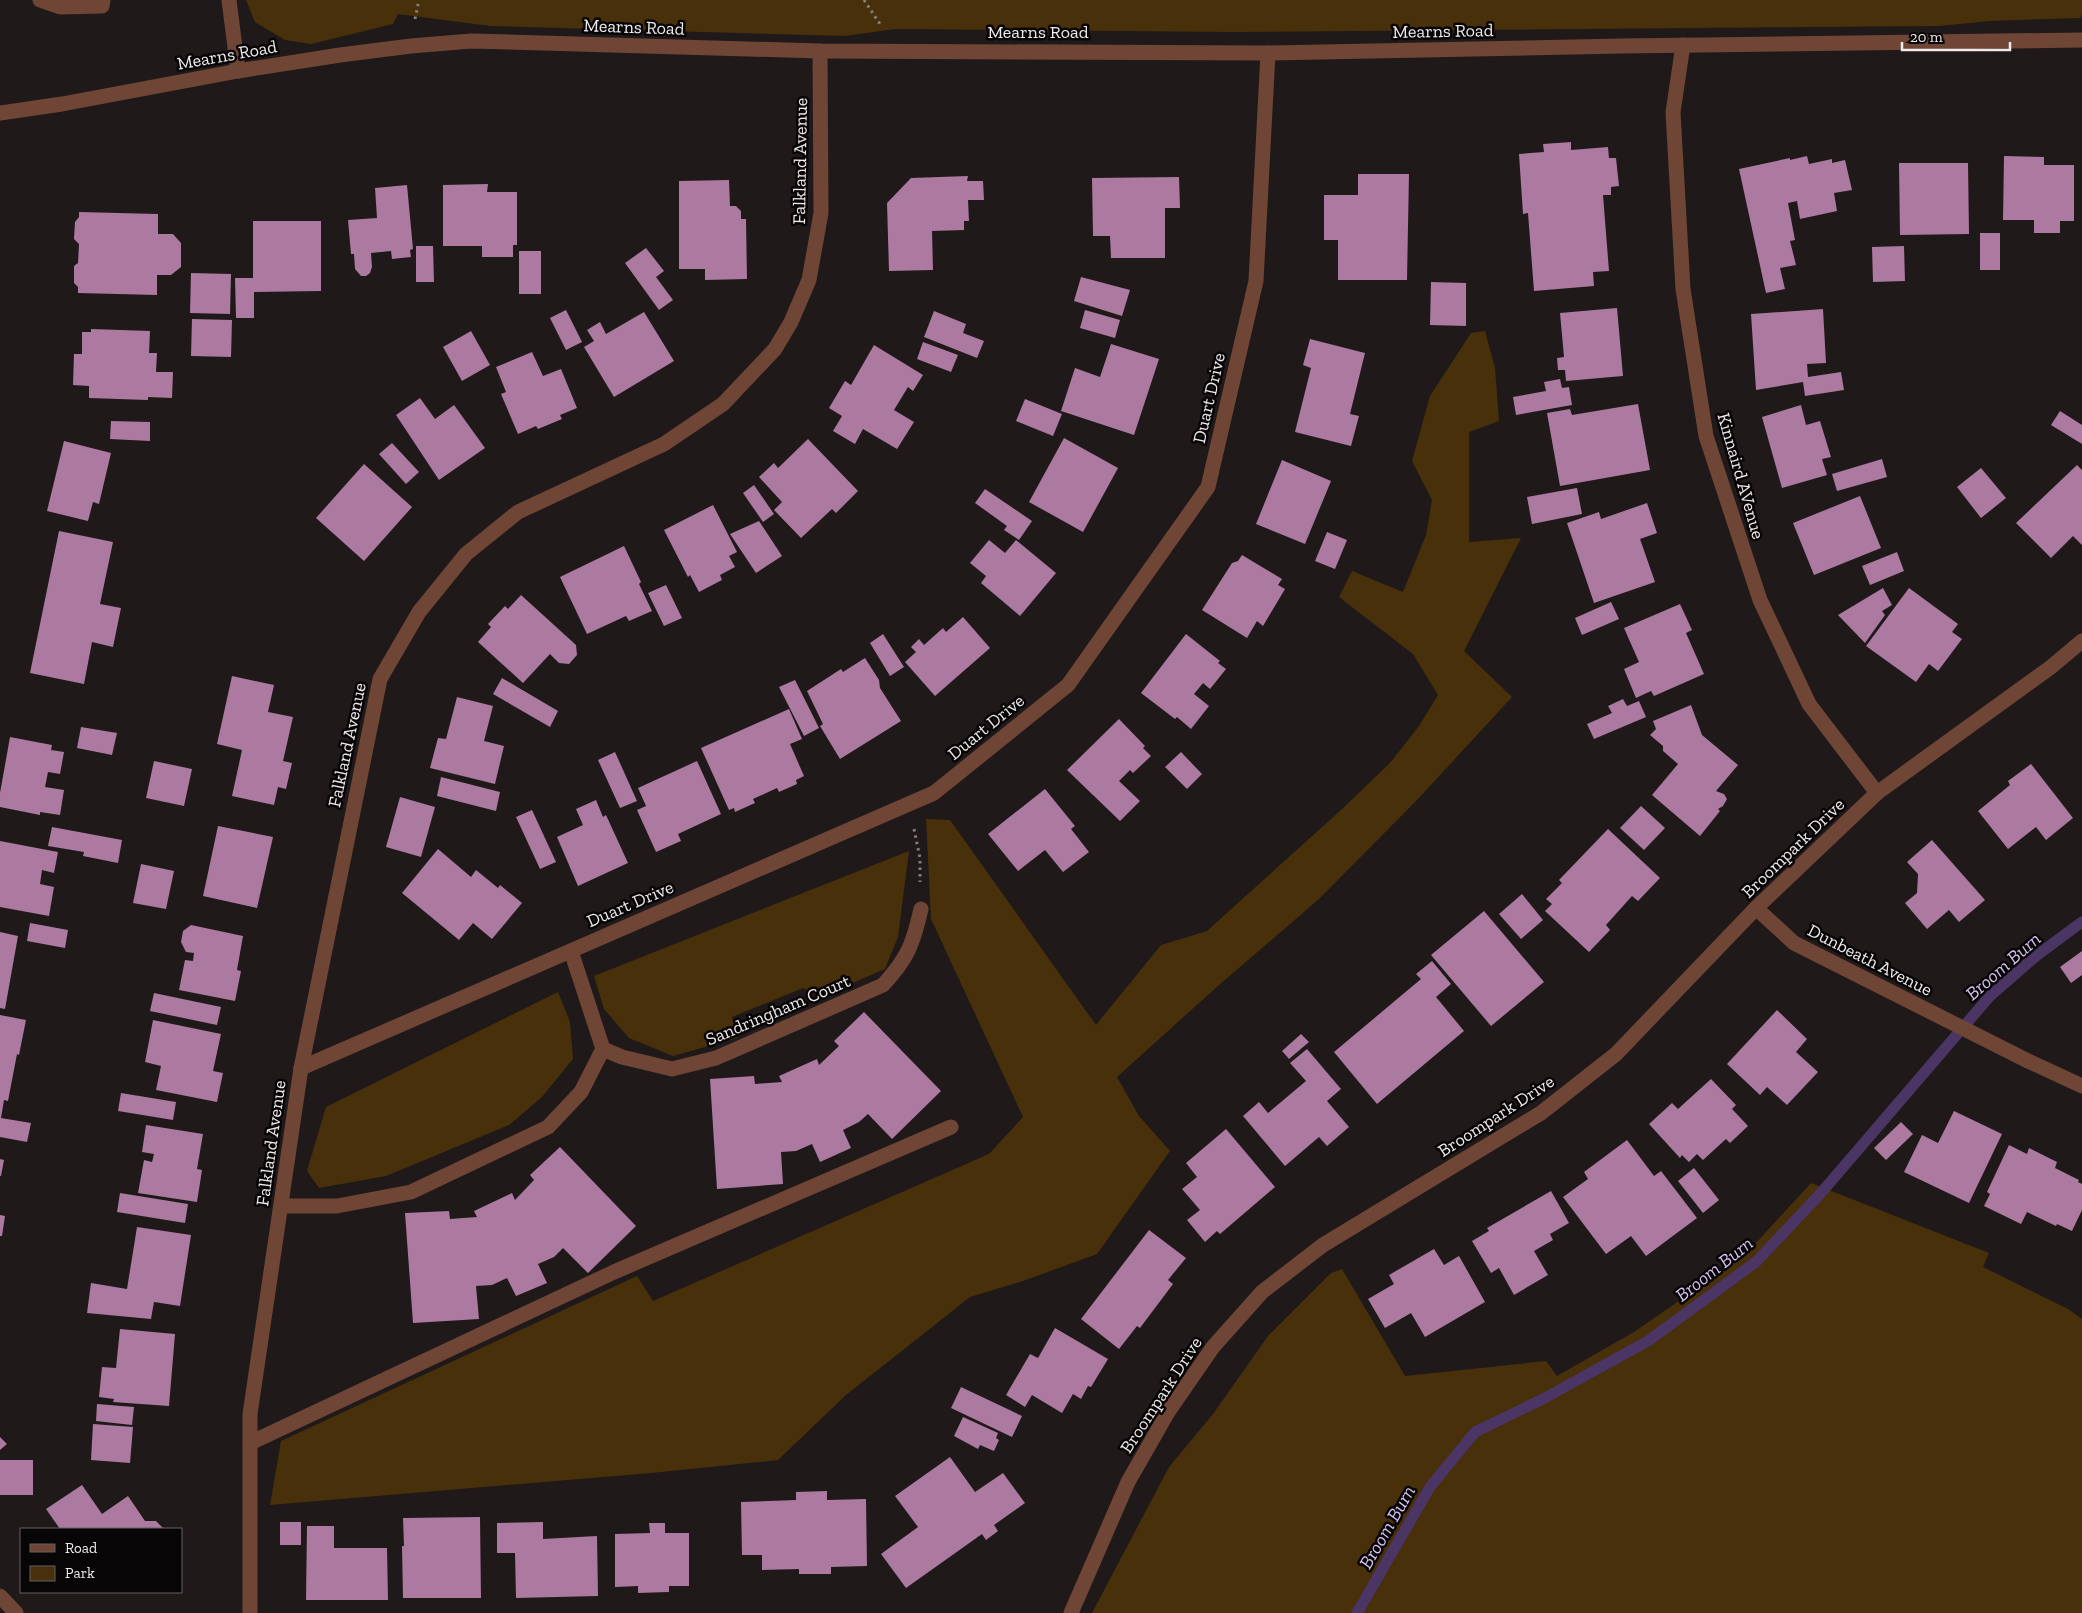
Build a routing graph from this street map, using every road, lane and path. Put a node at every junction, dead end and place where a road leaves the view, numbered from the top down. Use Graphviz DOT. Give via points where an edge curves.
graph roads {
  1 [pos="40,0"];
  2 [pos="103,0"];
  3 [pos="229,0"];
  4 [pos="2082,40"];
  5 [pos="1683,45"];
  6 [pos="820,52"];
  7 [pos="1268,53"];
  8 [pos="238,71"];
  9 [pos="0,113"];
  10 [pos="2082,641"];
  11 [pos="1877,793"];
  12 [pos="909,804"];
  13 [pos="1756,908"];
  14 [pos="921,909"];
  15 [pos="571,951"];
  16 [pos="603,1049"];
  17 [pos="301,1068"];
  18 [pos="2082,1086"];
  19 [pos="951,1126"];
  20 [pos="280,1206"];
  21 [pos="250,1443"];
  22 [pos="0,1596"];
  23 [pos="16,1613"];
  24 [pos="250,1613"];
  25 [pos="1071,1613"];
  1 -- 2 [label="street" via="60,7 102,6"];
  3 -- 8 [label="street"];
  4 -- 5 [label="street, Mearns Road"];
  5 -- 7 [label="street, Mearns Road"];
  5 -- 11 [label="street, Kinnaird AVenue" via="1673,112 1682,279 1706,436 1760,600 1809,704"];
  6 -- 7 [label="street, Mearns Road"];
  6 -- 8 [label="street, Mearns Road" via="470,41 411,46"];
  6 -- 17 [label="street, Falkland Avenue" via="821,213 809,280 775,349 723,404 664,444 518,512 466,554 419,612 380,679"];
  7 -- 12 [label="street, Duart Drive" via="1256,281 1208,487 1068,686 934,793"];
  8 -- 9 [label="street, Mearns Road"];
  10 -- 11 [label="street, Broompark Drive"];
  11 -- 13 [label="street, Broompark Drive"];
  12 -- 14 [label="path" via="920,858"];
  12 -- 15 [label="street, Duart Drive"];
  13 -- 18 [label="street, Dunbeath Avenue" via="1794,943 2028,1062"];
  13 -- 25 [label="street, Broompark Drive" via="1616,1054 1541,1113 1323,1246 1262,1292 1213,1347 1168,1412 1128,1482"];
  14 -- 16 [label="street, Sandringham Court" via="913,942 900,966 875,989 716,1058 672,1069"];
  15 -- 16 [label="street"];
  15 -- 17 [label="street, Duart Drive"];
  16 -- 20 [label="street" via="581,1092 548,1127 411,1192 337,1206"];
  17 -- 20 [label="street, Falkland Avenue"];
  19 -- 21 [label="street" via="614,1272"];
  20 -- 21 [label="street, Falkland Avenue" via="250,1414"];
  21 -- 24 [label="street, Falkland Avenue"];
  22 -- 23 [label="street"];
}
